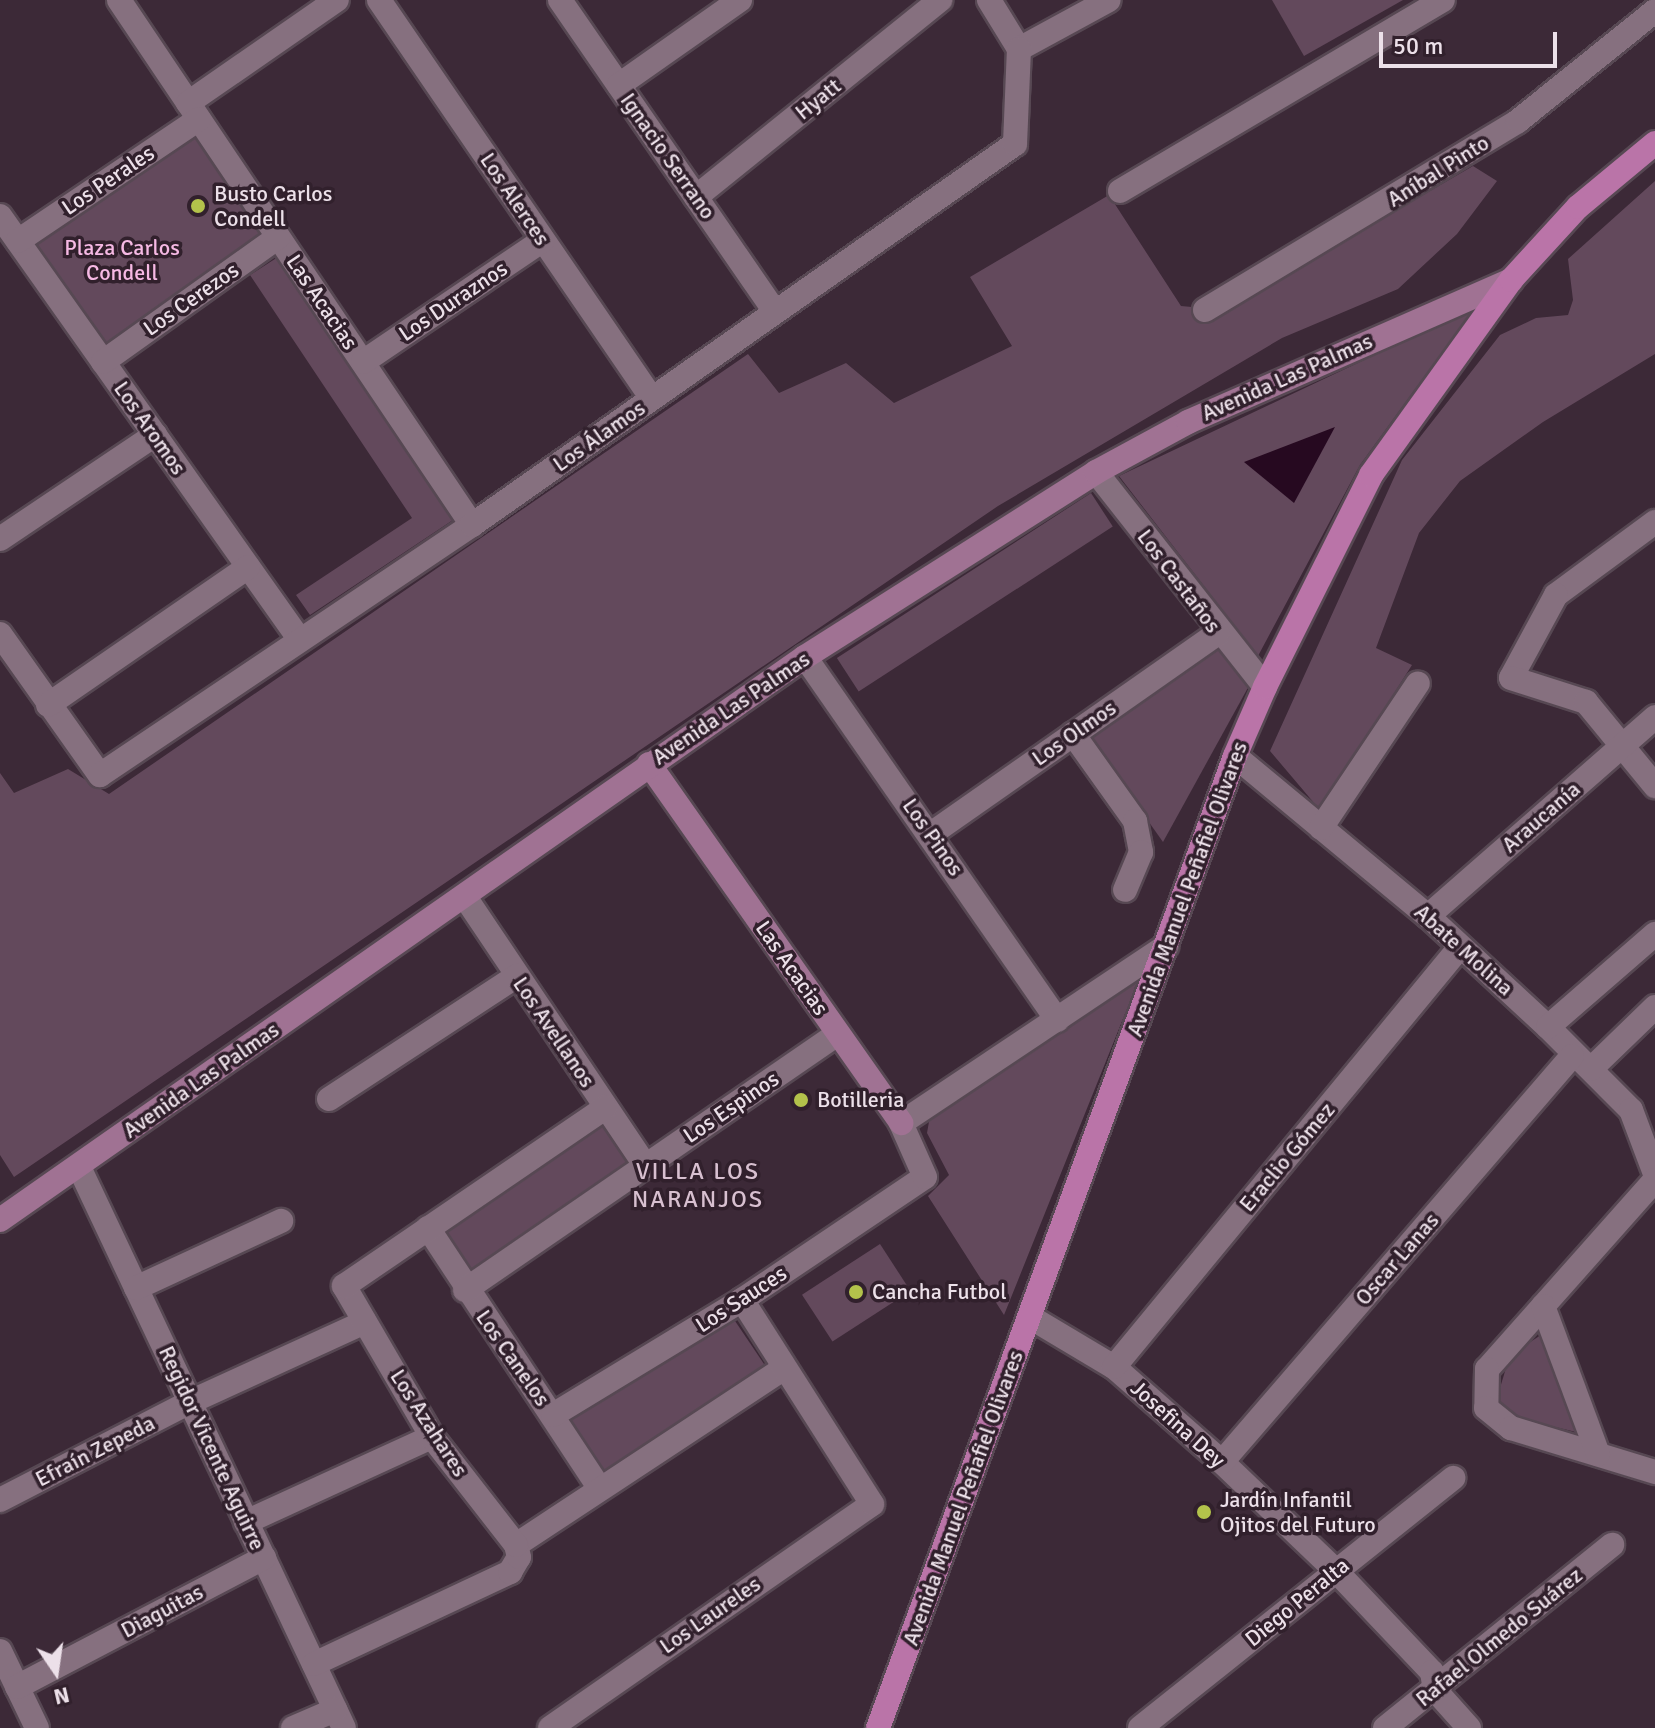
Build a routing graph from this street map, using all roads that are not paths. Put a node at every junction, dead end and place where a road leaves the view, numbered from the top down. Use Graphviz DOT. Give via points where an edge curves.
graph roads {
  1 [pos="119,0"];
  2 [pos="337,0"];
  3 [pos="379,0"];
  4 [pos="560,0"];
  5 [pos="740,0"];
  6 [pos="940,0"];
  7 [pos="989,0"];
  8 [pos="1109,0"];
  9 [pos="1443,0"];
  10 [pos="1655,11"];
  11 [pos="1019,49"];
  12 [pos="619,85"];
  13 [pos="194,111"];
  14 [pos="1655,143"];
  15 [pos="1120,191"];
  16 [pos="696,197"];
  17 [pos="0,216"];
  18 [pos="278,237"];
  19 [pos="543,240"];
  20 [pos="18,241"];
  21 [pos="1511,280"];
  22 [pos="1205,310"];
  23 [pos="775,312"];
  24 [pos="103,362"];
  25 [pos="363,362"];
  26 [pos="652,399"];
  27 [pos="155,435"];
  28 [pos="1096,472"];
  29 [pos="1655,522"];
  30 [pos="472,525"];
  31 [pos="0,539"];
  32 [pos="248,567"];
  33 [pos="1218,633"];
  34 [pos="0,634"];
  35 [pos="300,640"];
  36 [pos="805,657"];
  37 [pos="1418,683"];
  38 [pos="1265,687"];
  39 [pos="48,705"];
  40 [pos="1655,717"];
  41 [pos="1073,734"];
  42 [pos="1622,746"];
  43 [pos="1235,756"];
  44 [pos="649,764"];
  45 [pos="1655,786"];
  46 [pos="1321,828"];
  47 [pos="931,834"];
  48 [pos="1125,890"];
  49 [pos="465,897"];
  50 [pos="1428,916"];
  51 [pos="1655,934"];
  52 [pos="1166,946"];
  53 [pos="1460,947"];
  54 [pos="517,976"];
  55 [pos="1655,1007"];
  56 [pos="1057,1020"];
  57 [pos="1548,1027"];
  58 [pos="838,1034"];
  59 [pos="1582,1062"];
  60 [pos="329,1099"];
  61 [pos="605,1108"];
  62 [pos="901,1123"];
  63 [pos="645,1165"];
  64 [pos="79,1167"];
  65 [pos="925,1177"];
  66 [pos="1655,1177"];
  67 [pos="3,1212"];
  68 [pos="281,1221"];
  69 [pos="428,1228"];
  70 [pos="136,1288"];
  71 [pos="465,1290"];
  72 [pos="742,1300"];
  73 [pos="1543,1306"];
  74 [pos="1030,1317"];
  75 [pos="365,1322"];
  76 [pos="1114,1367"];
  77 [pos="784,1368"];
  78 [pos="190,1402"];
  79 [pos="553,1415"];
  80 [pos="432,1437"];
  81 [pos="1598,1454"];
  82 [pos="1222,1462"];
  83 [pos="1655,1472"];
  84 [pos="1453,1478"];
  85 [pos="599,1487"];
  86 [pos="0,1500"];
  87 [pos="246,1522"];
  88 [pos="1612,1545"];
  89 [pos="518,1551"];
  90 [pos="264,1558"];
  91 [pos="1336,1571"];
  92 [pos="0,1651"];
  93 [pos="314,1664"];
  94 [pos="17,1687"];
  95 [pos="1435,1690"];
  96 [pos="340,1719"];
  97 [pos="37,1728"];
  98 [pos="293,1728"];
  99 [pos="550,1728"];
  100 [pos="878,1728"];
  101 [pos="1140,1728"];
  102 [pos="1385,1728"];
  103 [pos="1469,1728"];
  1 -- 13 [label="street, Las Acacias"];
  2 -- 13 [label="street, Los Perales"];
  3 -- 19 [label="street, Los Alerces"];
  4 -- 12 [label="street, Ignacio Serrano"];
  5 -- 12 [label="street"];
  6 -- 16 [label="street, Hyatt"];
  7 -- 11 [label="street"];
  8 -- 11 [label="street"];
  9 -- 15 [label="street"];
  10 -- 22 [label="street, Aníbal Pinto" via="1518,121"];
  11 -- 23 [label="street, Los Álamos" via="1015,144"];
  12 -- 16 [label="street, Ignacio Serrano"];
  13 -- 18 [label="street, Las Acacias"];
  13 -- 20 [label="street, Los Perales"];
  14 -- 21 [label="main road, Avenida Manuel Peñafiel Olivares" via="1578,207"];
  16 -- 23 [label="street, Ignacio Serrano"];
  17 -- 20 [label="street, Los Aromos"];
  18 -- 24 [label="street, Los Cerezos"];
  18 -- 25 [label="street, Las Acacias"];
  19 -- 25 [label="street, Los Duraznos"];
  19 -- 26 [label="street, Los Alerces"];
  20 -- 24 [label="street, Los Aromos"];
  21 -- 28 [label="street, Avenida Las Palmas" via="1188,422"];
  21 -- 38 [label="main road, Avenida Manuel Peñafiel Olivares" via="1371,475"];
  23 -- 26 [label="street, Los Álamos"];
  24 -- 27 [label="street, Los Aromos"];
  25 -- 30 [label="street, Las Acacias"];
  26 -- 30 [label="street, Los Álamos"];
  27 -- 31 [label="street"];
  27 -- 32 [label="street, Los Aromos"];
  28 -- 33 [label="street, Los Castaños"];
  28 -- 36 [label="street, Avenida Las Palmas"];
  29 -- 42 [label="street" via="1556,595 1511,678 1586,702"];
  30 -- 35 [label="street, Los Álamos"];
  32 -- 35 [label="street, Los Aromos"];
  32 -- 39 [label="street"];
  33 -- 38 [label="street, Los Castaños"];
  33 -- 41 [label="street, Los Olmos"];
  34 -- 39 [label="street"];
  35 -- 39 [label="street, Los Álamos" via="100,775"];
  36 -- 44 [label="street, Avenida Las Palmas"];
  36 -- 47 [label="street, Los Pinos"];
  37 -- 46 [label="street"];
  38 -- 43 [label="main road, Avenida Manuel Peñafiel Olivares"];
  40 -- 42 [label="street, Araucanía"];
  41 -- 47 [label="street, Los Olmos"];
  41 -- 48 [label="street" via="1135,821 1141,852"];
  42 -- 45 [label="street"];
  42 -- 50 [label="street, Araucanía"];
  43 -- 46 [label="street, Abate Molina"];
  43 -- 52 [label="main road, Avenida Manuel Peñafiel Olivares"];
  44 -- 49 [label="street, Avenida Las Palmas"];
  44 -- 58 [label="street, Las Acacias"];
  46 -- 50 [label="street, Abate Molina"];
  47 -- 56 [label="street, Los Pinos"];
  49 -- 54 [label="street, Los Avellanos"];
  49 -- 64 [label="street, Avenida Las Palmas"];
  50 -- 53 [label="street, Abate Molina"];
  51 -- 57 [label="street"];
  52 -- 56 [label="street"];
  52 -- 74 [label="main road, Avenida Manuel Peñafiel Olivares"];
  53 -- 57 [label="street, Abate Molina"];
  53 -- 76 [label="street, Eraclio Gómez"];
  54 -- 60 [label="street"];
  54 -- 61 [label="street, Los Avellanos"];
  55 -- 59 [label="street, Oscar Lanas"];
  56 -- 62 [label="street"];
  57 -- 59 [label="street, Abate Molina"];
  58 -- 62 [label="street, Las Acacias"];
  58 -- 63 [label="street, Los Espinos"];
  59 -- 66 [label="street, Abate Molina" via="1631,1110"];
  59 -- 82 [label="street, Oscar Lanas"];
  61 -- 63 [label="street, Los Avellanos"];
  61 -- 69 [label="street"];
  62 -- 65 [label="street, Las Acacias"];
  63 -- 71 [label="street, Los Espinos"];
  64 -- 67 [label="street, Avenida Las Palmas"];
  64 -- 70 [label="street, Regidor Vicente Aguirre"];
  65 -- 72 [label="street, Los Sauces"];
  66 -- 73 [label="street"];
  68 -- 70 [label="street"];
  69 -- 71 [label="street, Los Canelos"];
  69 -- 75 [label="street, Los Azahares" via="344,1286"];
  70 -- 78 [label="street, Regidor Vicente Aguirre"];
  71 -- 79 [label="street, Los Canelos"];
  72 -- 77 [label="street"];
  72 -- 79 [label="street, Los Sauces"];
  73 -- 81 [label="street"];
  73 -- 81 [label="street" via="1487,1369 1486,1408 1511,1428"];
  74 -- 76 [label="street, Josefina Dey"];
  74 -- 100 [label="main road, Avenida Manuel Peñafiel Olivares"];
  75 -- 78 [label="street, Efraín Zepeda"];
  75 -- 80 [label="street, Los Azahares"];
  76 -- 82 [label="street, Josefina Dey"];
  77 -- 85 [label="street"];
  77 -- 99 [label="street, Los Laureles" via="872,1504"];
  78 -- 86 [label="street, Efraín Zepeda"];
  78 -- 87 [label="street, Regidor Vicente Aguirre"];
  79 -- 85 [label="street, Los Canelos"];
  80 -- 87 [label="street"];
  80 -- 89 [label="street, Los Azahares"];
  81 -- 83 [label="street"];
  82 -- 91 [label="street, Josefina Dey"];
  84 -- 91 [label="street, Diego Peralta"];
  85 -- 89 [label="street"];
  87 -- 90 [label="street, Regidor Vicente Aguirre"];
  88 -- 95 [label="street, Rafael Olmedo Suárez"];
  89 -- 93 [label="street" via="510,1572"];
  90 -- 93 [label="street, Regidor Vicente Aguirre"];
  90 -- 94 [label="street, Diaguitas"];
  91 -- 95 [label="street, Josefina Dey" via="1432,1672"];
  91 -- 101 [label="street, Diego Peralta"];
  92 -- 94 [label="street"];
  93 -- 96 [label="street, Regidor Vicente Aguirre"];
  94 -- 97 [label="street"];
  95 -- 102 [label="street, Rafael Olmedo Suárez"];
  95 -- 103 [label="street, Josefina Dey"];
  96 -- 98 [label="street"];
}
